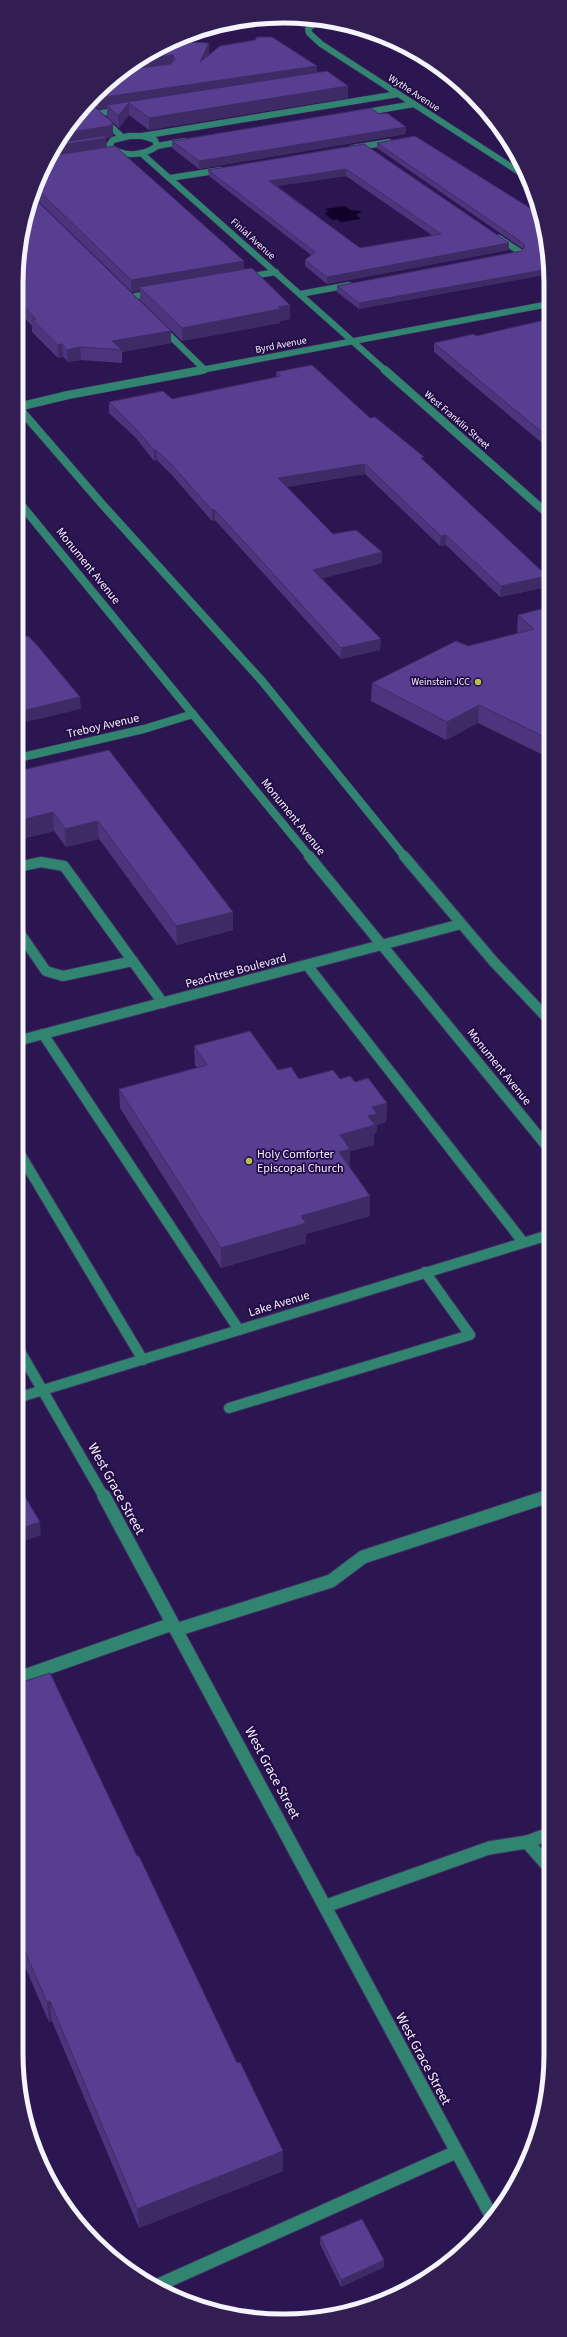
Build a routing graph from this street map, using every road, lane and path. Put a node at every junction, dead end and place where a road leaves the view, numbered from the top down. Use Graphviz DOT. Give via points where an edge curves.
graph roads {
  1 [pos="312,25"];
  2 [pos="398,94"];
  3 [pos="414,104"];
  4 [pos="91,108"];
  5 [pos="129,109"];
  6 [pos="98,114"];
  7 [pos="352,114"];
  8 [pos="85,116"];
  9 [pos="142,136"];
  10 [pos="122,137"];
  11 [pos="188,141"];
  12 [pos="396,141"];
  13 [pos="110,142"];
  14 [pos="103,143"];
  15 [pos="157,146"];
  16 [pos="365,146"];
  17 [pos="349,149"];
  18 [pos="371,151"];
  19 [pos="119,152"];
  20 [pos="141,153"];
  21 [pos="105,154"];
  22 [pos="224,169"];
  23 [pos="519,173"];
  24 [pos="170,178"];
  25 [pos="494,235"];
  26 [pos="513,254"];
  27 [pos="276,272"];
  28 [pos="242,278"];
  29 [pos="353,284"];
  30 [pos="125,292"];
  31 [pos="160,292"];
  32 [pos="300,294"];
  33 [pos="131,297"];
  34 [pos="136,302"];
  35 [pos="544,305"];
  36 [pos="158,323"];
  37 [pos="351,342"];
  38 [pos="205,370"];
  39 [pos="23,406"];
  40 [pos="23,413"];
  41 [pos="23,506"];
  42 [pos="544,511"];
  43 [pos="193,714"];
  44 [pos="23,757"];
  45 [pos="23,866"];
  46 [pos="461,924"];
  47 [pos="23,938"];
  48 [pos="382,945"];
  49 [pos="133,961"];
  50 [pos="307,965"];
  51 [pos="163,1003"];
  52 [pos="544,1015"];
  53 [pos="43,1034"];
  54 [pos="23,1039"];
  55 [pos="544,1143"];
  56 [pos="23,1159"];
  57 [pos="544,1236"];
  58 [pos="523,1242"];
  59 [pos="425,1272"];
  60 [pos="239,1330"];
  61 [pos="23,1356"];
  62 [pos="143,1360"];
  63 [pos="43,1390"];
  64 [pos="23,1396"];
  65 [pos="229,1408"];
  66 [pos="544,1498"];
  67 [pos="174,1627"];
  68 [pos="23,1678"];
  69 [pos="544,1836"];
  70 [pos="527,1842"];
  71 [pos="544,1861"];
  72 [pos="326,1906"];
  73 [pos="456,2152"];
  74 [pos="489,2213"];
  75 [pos="162,2284"];
  1 -- 2 [label="street, Wythe Avenue" via="308,29 309,33 321,44"];
  2 -- 3 [label="street, Wythe Avenue"];
  2 -- 9 [label="street"];
  3 -- 7 [label="street"];
  3 -- 23 [label="street, Wythe Avenue"];
  4 -- 6 [label="street"];
  5 -- 6 [label="street"];
  6 -- 8 [label="street"];
  6 -- 10 [label="street"];
  9 -- 10 [label="street"];
  9 -- 15 [label="street" via="154,140"];
  10 -- 13 [label="street"];
  11 -- 15 [label="street"];
  12 -- 16 [label="street"];
  13 -- 14 [label="street"];
  13 -- 19 [label="street" via="110,148"];
  15 -- 20 [label="street"];
  16 -- 17 [label="street"];
  16 -- 18 [label="street"];
  19 -- 20 [label="street"];
  19 -- 21 [label="street"];
  20 -- 24 [label="street, Finial Avenue"];
  22 -- 24 [label="street"];
  24 -- 27 [label="street, Finial Avenue"];
  25 -- 26 [label="street" via="520,252"];
  27 -- 28 [label="street"];
  27 -- 32 [label="street, Finial Avenue"];
  29 -- 32 [label="street"];
  30 -- 33 [label="street"];
  31 -- 33 [label="street"];
  32 -- 37 [label="street, Finial Avenue"];
  33 -- 34 [label="street"];
  35 -- 37 [label="street, Byrd Avenue"];
  36 -- 38 [label="street"];
  37 -- 38 [label="street, Byrd Avenue"];
  37 -- 42 [label="street, West Franklin Street"];
  38 -- 39 [label="street, Byrd Avenue"];
  40 -- 46 [label="street" via="262,681"];
  41 -- 43 [label="street, Monument Avenue"];
  43 -- 44 [label="street, Treboy Avenue" via="144,729"];
  43 -- 48 [label="street, Monument Avenue"];
  45 -- 49 [label="street" via="41,862 64,866"];
  46 -- 48 [label="street, Peachtree Boulevard"];
  46 -- 52 [label="street"];
  47 -- 49 [label="street" via="46,971 63,976"];
  48 -- 50 [label="street, Peachtree Boulevard"];
  48 -- 55 [label="street, Monument Avenue"];
  49 -- 51 [label="street"];
  50 -- 51 [label="street, Peachtree Boulevard"];
  50 -- 58 [label="street"];
  51 -- 53 [label="street, Peachtree Boulevard"];
  53 -- 54 [label="street, Peachtree Boulevard"];
  53 -- 60 [label="street"];
  56 -- 62 [label="street"];
  57 -- 58 [label="street, Lake Avenue"];
  58 -- 59 [label="street, Lake Avenue"];
  59 -- 60 [label="street, Lake Avenue"];
  59 -- 65 [label="street" via="470,1335"];
  60 -- 62 [label="street, Lake Avenue"];
  61 -- 63 [label="street, West Grace Street"];
  62 -- 63 [label="street, Lake Avenue"];
  63 -- 64 [label="street, Lake Avenue"];
  63 -- 67 [label="street, West Grace Street" via="88,1465"];
  66 -- 67 [label="street" via="363,1557 331,1581"];
  67 -- 68 [label="street"];
  67 -- 72 [label="street, West Grace Street"];
  69 -- 70 [label="street"];
  70 -- 71 [label="street"];
  70 -- 72 [label="street" via="489,1848"];
  72 -- 73 [label="street, West Grace Street" via="348,1953"];
  73 -- 74 [label="street, West Grace Street"];
  73 -- 75 [label="street"];
}
